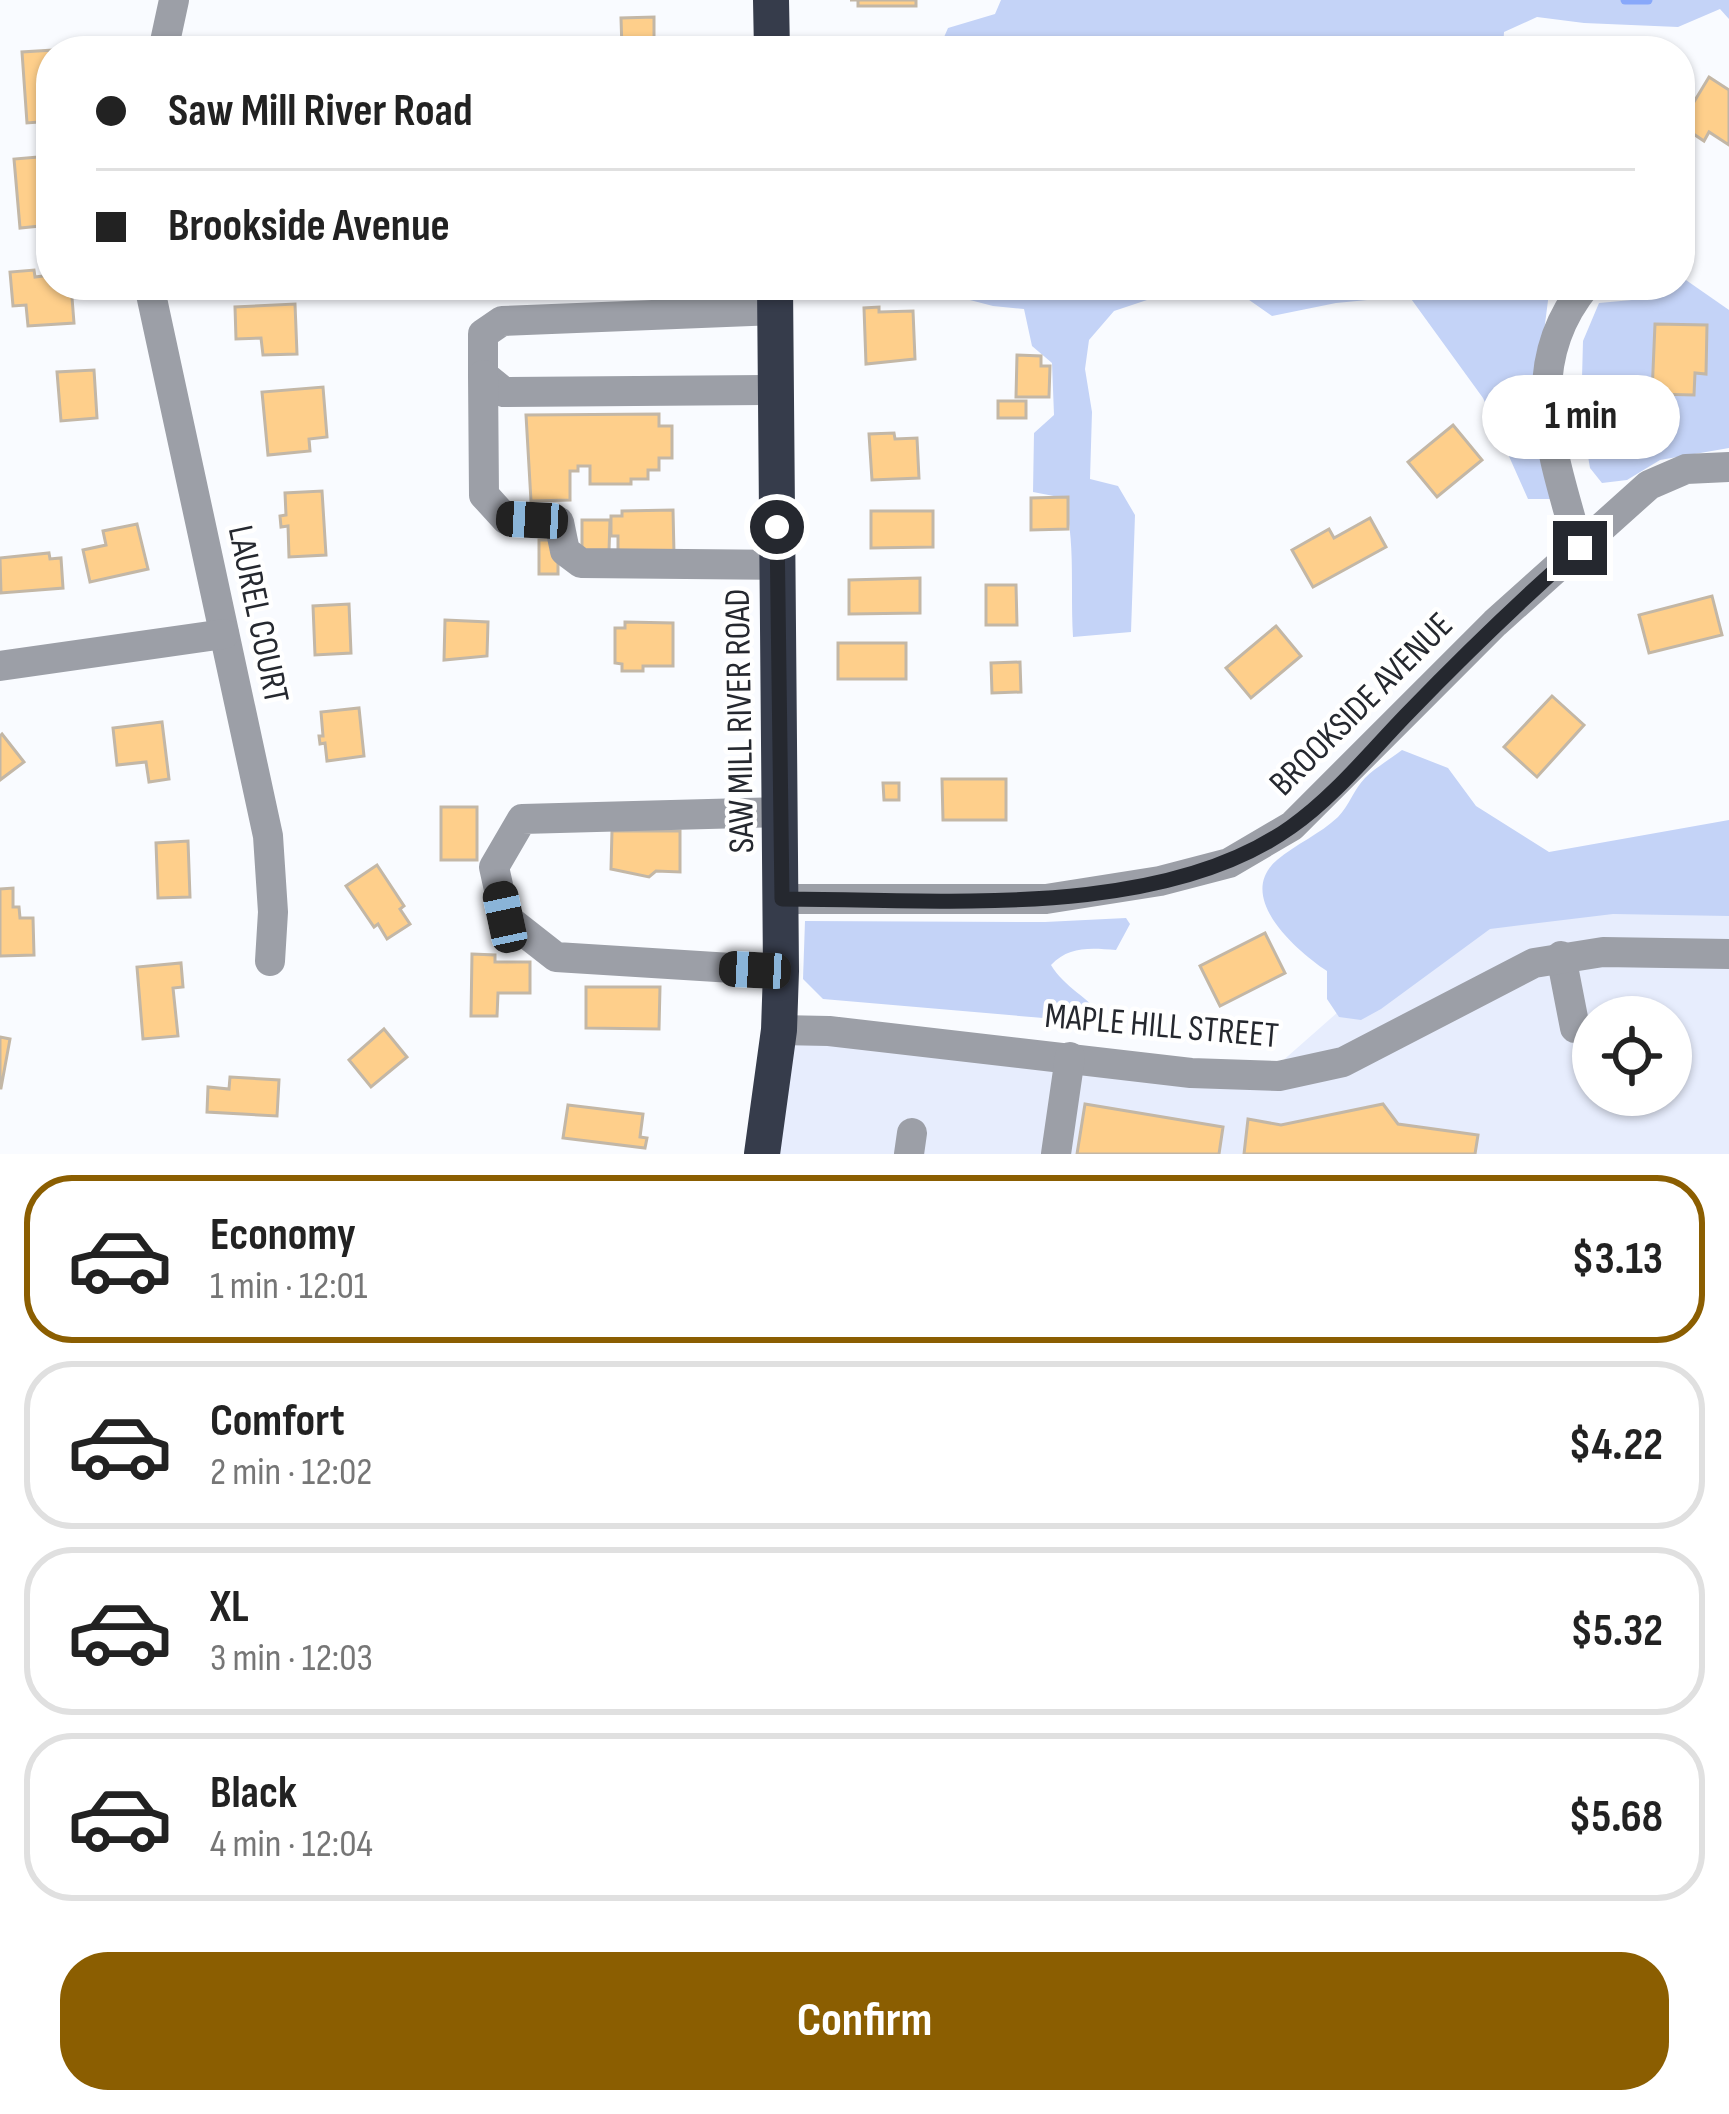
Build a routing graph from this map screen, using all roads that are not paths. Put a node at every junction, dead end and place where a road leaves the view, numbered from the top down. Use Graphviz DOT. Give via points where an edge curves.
graph roads {
  1 [pos="173,0"];
  2 [pos="771,0"];
  3 [pos="166,36"];
  4 [pos="772,36"];
  5 [pos="152,300"];
  6 [pos="741,300"];
  7 [pos="775,300"];
  8 [pos="1574,300"];
  9 [pos="483,375"];
  10 [pos="776,390"];
  11 [pos="1729,466"];
  12 [pos="1580,548"];
  13 [pos="778,565"];
  14 [pos="224,634"];
  15 [pos="0,667"];
  16 [pos="781,812"];
  17 [pos="782,899"];
  18 [pos="1729,954"];
  19 [pos="1561,956"];
  20 [pos="270,961"];
  21 [pos="781,971"];
  22 [pos="1572,1013"];
  23 [pos="779,1030"];
  24 [pos="1070,1057"];
  25 [pos="762,1154"];
  26 [pos="1056,1154"];
  1 -- 3 [label="street"];
  2 -- 4 [label="highway"];
  5 -- 14 [label="street, LAUREL COURT"];
  6 -- 9 [label="street" via="502,321 483,334"];
  7 -- 10 [label="highway, SAW MILL RIVER ROAD"];
  8 -- 12 [label="street" via="1549,354 1546,430"];
  9 -- 10 [label="street" via="504,392"];
  9 -- 13 [label="street" via="484,495 506,519 559,522 566,551 581,563"];
  10 -- 13 [label="highway, SAW MILL RIVER ROAD"];
  11 -- 12 [label="street, BROOKSIDE AVENUE" via="1686,469 1649,484"];
  12 -- 17 [label="street, BROOKSIDE AVENUE" via="1292,826 1229,863 1046,899"];
  13 -- 16 [label="highway, SAW MILL RIVER ROAD"];
  14 -- 15 [label="street"];
  14 -- 20 [label="street, LAUREL COURT" via="268,836"];
  16 -- 17 [label="highway, SAW MILL RIVER ROAD"];
  16 -- 21 [label="street" via="522,819 494,867 505,917 556,957"];
  17 -- 21 [label="highway, SAW MILL RIVER ROAD"];
  18 -- 19 [label="street, MAPLE HILL STREET"];
  19 -- 22 [label="street"];
  19 -- 24 [label="street, MAPLE HILL STREET" via="1510,973 1342,1062 1279,1076"];
  21 -- 23 [label="highway, SAW MILL RIVER ROAD"];
  23 -- 24 [label="street, MAPLE HILL STREET"];
  23 -- 25 [label="highway, SAW MILL RIVER ROAD"];
  24 -- 26 [label="street"];
}
